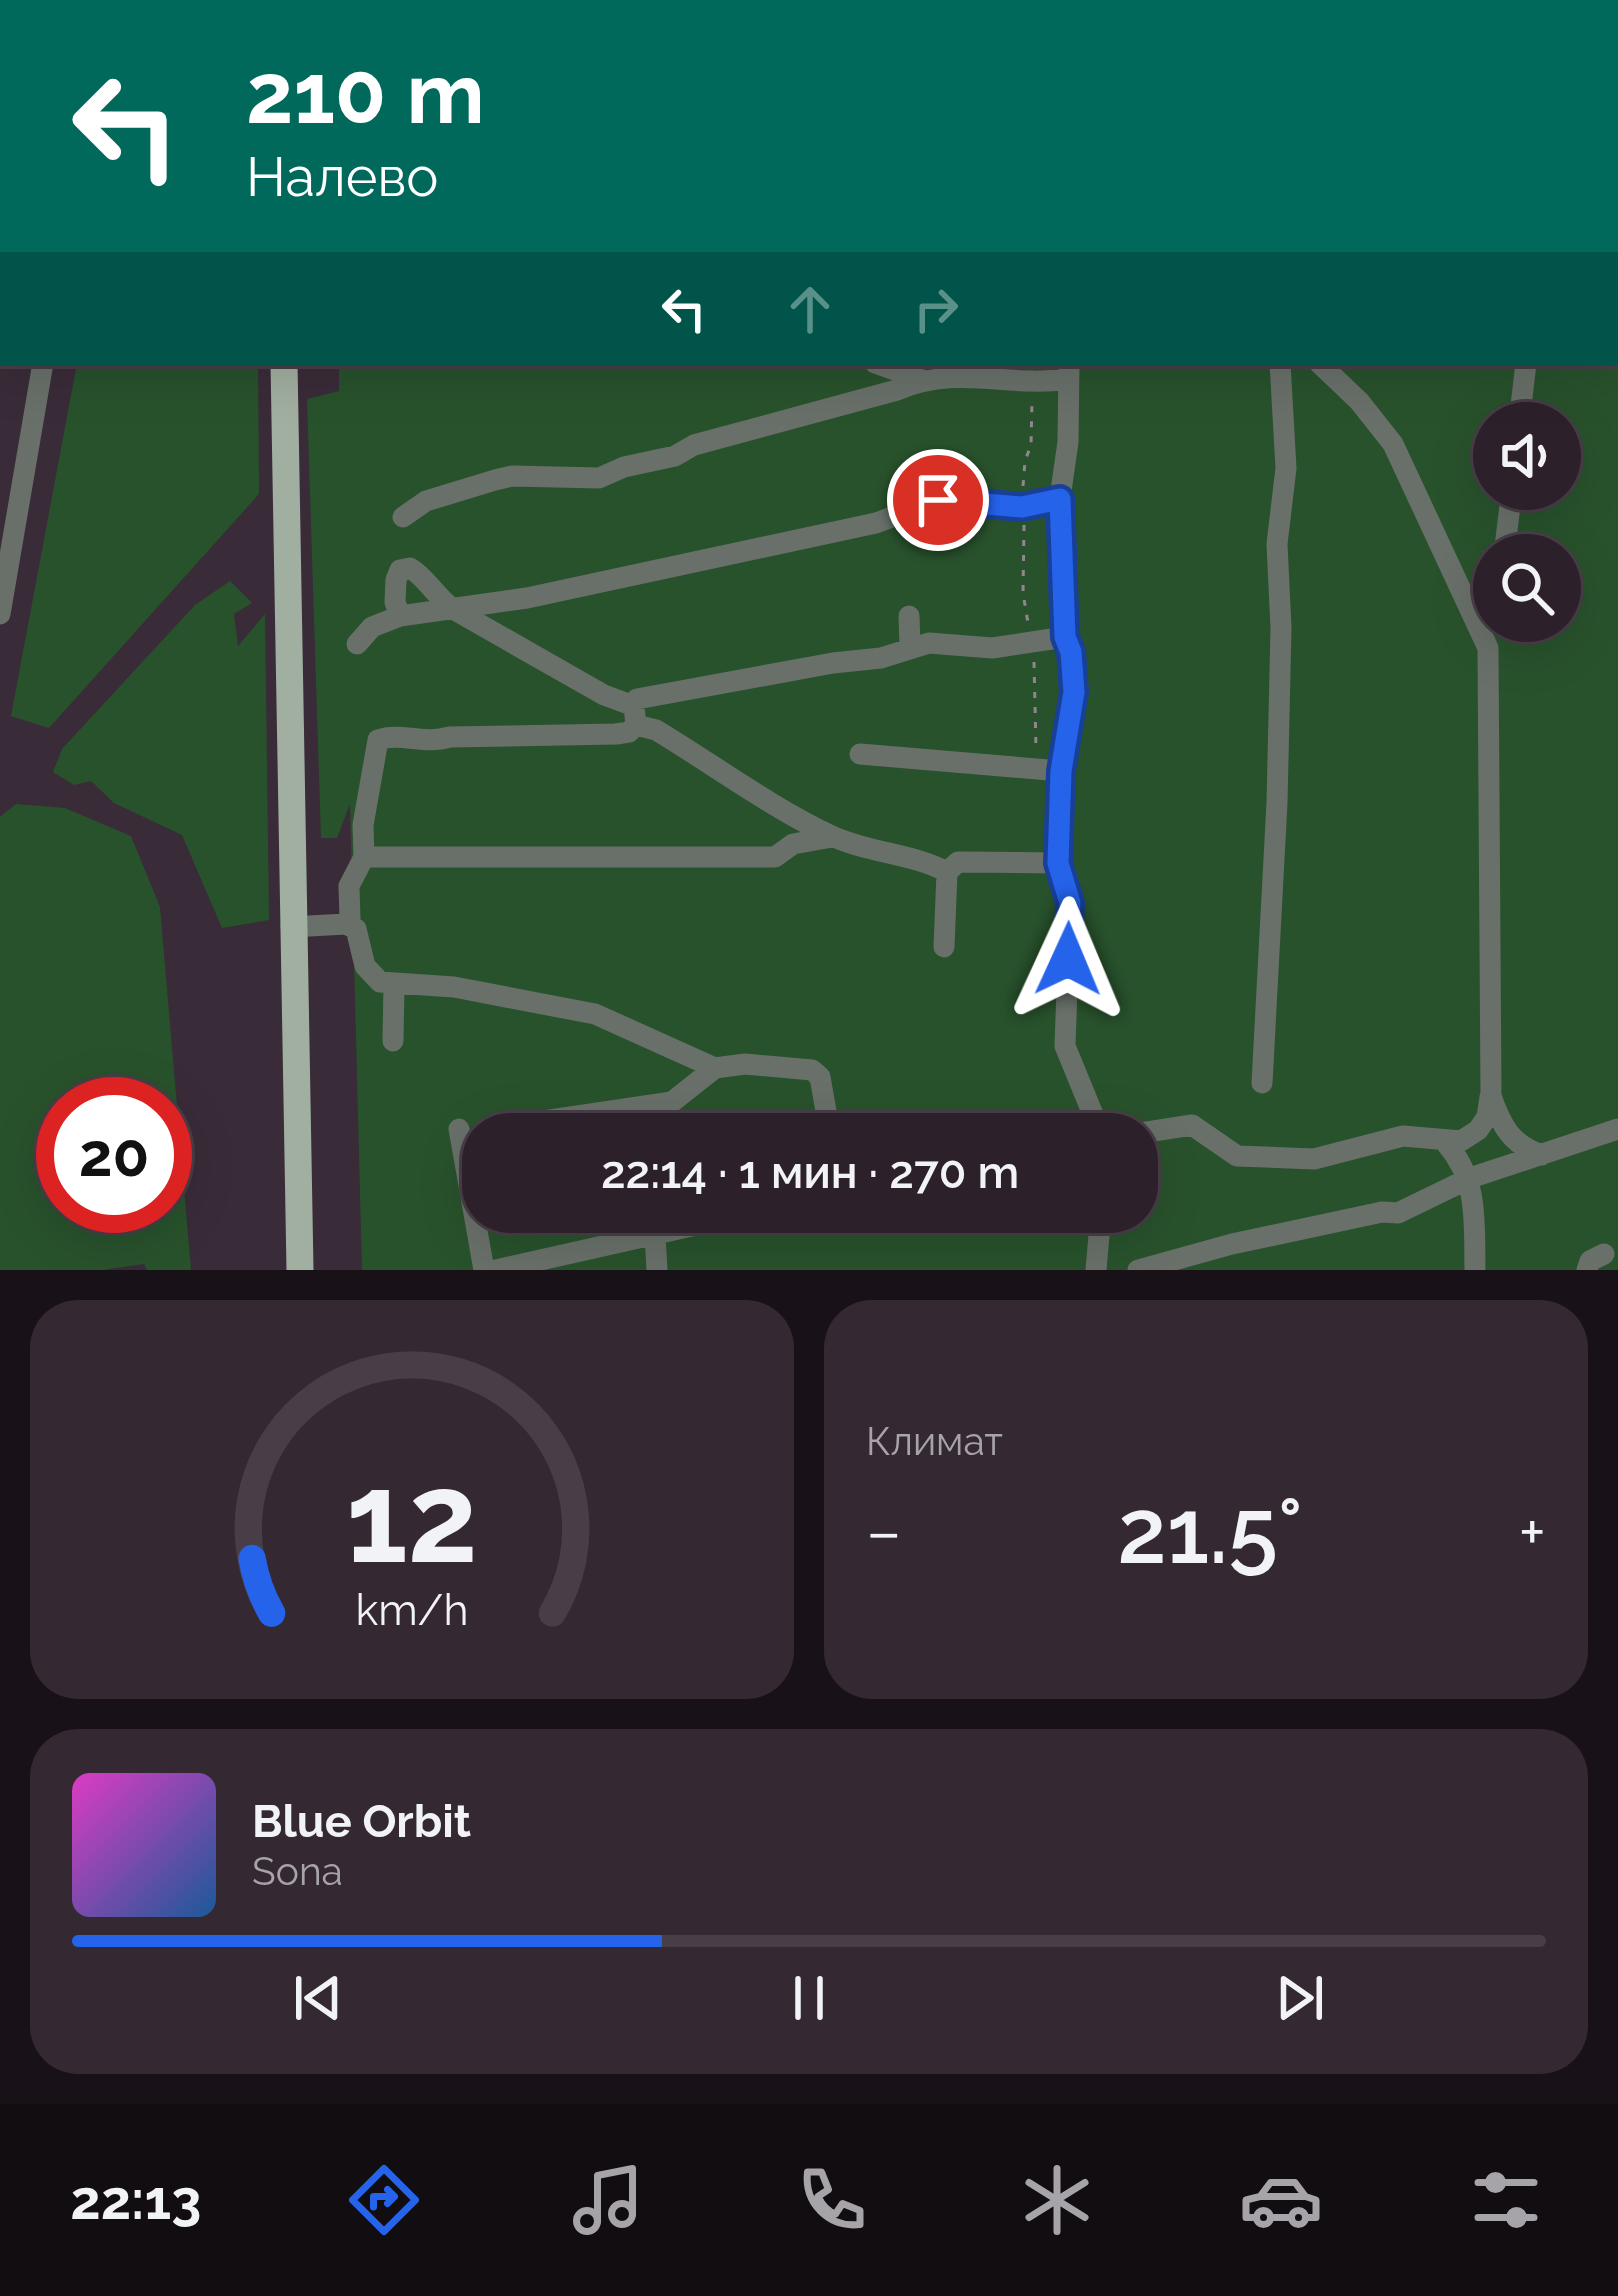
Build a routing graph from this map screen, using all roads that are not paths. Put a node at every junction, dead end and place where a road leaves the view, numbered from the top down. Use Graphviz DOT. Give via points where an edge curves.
graph roads {
  1 [pos="42,366"];
  2 [pos="284,366"];
  3 [pos="883,366"];
  4 [pos="1280,366"];
  5 [pos="1322,366"];
  6 [pos="1526,366"];
  7 [pos="1068,371"];
  8 [pos="922,380"];
  9 [pos="1521,402"];
  10 [pos="1060,499"];
  11 [pos="403,517"];
  12 [pos="453,609"];
  13 [pos="0,614"];
  14 [pos="400,616"];
  15 [pos="909,616"];
  16 [pos="1065,637"];
  17 [pos="1489,642"];
  18 [pos="357,644"];
  19 [pos="910,646"];
  20 [pos="1488,648"];
  21 [pos="635,715"];
  22 [pos="860,754"];
  23 [pos="1061,771"];
  24 [pos="832,837"];
  25 [pos="364,857"];
  26 [pos="1058,863"];
  27 [pos="946,872"];
  28 [pos="346,924"];
  29 [pos="291,927"];
  30 [pos="944,947"];
  31 [pos="394,983"];
  32 [pos="393,1041"];
  33 [pos="715,1068"];
  34 [pos="1262,1083"];
  35 [pos="1491,1096"];
  36 [pos="598,1113"];
  37 [pos="826,1113"];
  38 [pos="1092,1113"];
  39 [pos="459,1129"];
  40 [pos="1158,1130"];
  41 [pos="1478,1130"];
  42 [pos="1618,1130"];
  43 [pos="1446,1143"];
  44 [pos="1542,1155"];
  45 [pos="1470,1178"];
  46 [pos="664,1233"];
  47 [pos="1099,1233"];
  48 [pos="655,1235"];
  49 [pos="300,1270"];
  50 [pos="484,1270"];
  51 [pos="496,1270"];
  52 [pos="657,1270"];
  53 [pos="1096,1270"];
  54 [pos="1138,1270"];
  55 [pos="1475,1270"];
  1 -- 13 [label="street"];
  2 -- 29 [label="main road"];
  3 -- 8 [label="street"];
  4 -- 34 [label="street" via="1286,468 1277,544 1277,803"];
  5 -- 20 [label="street" via="1393,444"];
  6 -- 9 [label="street"];
  7 -- 8 [label="street" via="1033,381"];
  7 -- 10 [label="street"];
  8 -- 11 [label="street" via="598,478 512,476 425,501"];
  10 -- 12 [label="street" via="1022,507 938,500 853,528"];
  10 -- 16 [label="street"];
  12 -- 14 [label="street"];
  12 -- 14 [label="street" via="410,568 395,580"];
  12 -- 21 [label="street"];
  14 -- 18 [label="street" via="372,627"];
  15 -- 19 [label="street"];
  16 -- 19 [label="street"];
  16 -- 23 [label="street" via="1074,692"];
  17 -- 20 [label="street"];
  19 -- 21 [label="street" via="881,658 638,699"];
  20 -- 35 [label="street"];
  21 -- 24 [label="street"];
  21 -- 25 [label="street" via="629,732 616,734 378,740"];
  22 -- 23 [label="street"];
  23 -- 26 [label="street"];
  24 -- 25 [label="street" via="775,856"];
  24 -- 27 [label="street"];
  25 -- 28 [label="street" via="349,886"];
  26 -- 27 [label="street" via="972,860"];
  26 -- 38 [label="street" via="1070,903 1065,1046"];
  27 -- 30 [label="street"];
  28 -- 29 [label="street"];
  28 -- 31 [label="street" via="361,937 374,978"];
  29 -- 49 [label="main road"];
  31 -- 32 [label="street"];
  31 -- 33 [label="street" via="595,1014"];
  33 -- 36 [label="street" via="673,1102"];
  33 -- 37 [label="street" via="812,1070"];
  35 -- 41 [label="street"];
  35 -- 44 [label="street" via="1513,1140"];
  39 -- 50 [label="street"];
  40 -- 43 [label="street" via="1192,1125 1237,1156 1314,1159 1403,1136"];
  41 -- 43 [label="street"];
  41 -- 45 [label="street"];
  42 -- 44 [label="street"];
  43 -- 45 [label="street"];
  44 -- 45 [label="street"];
  45 -- 54 [label="street" via="1398,1213"];
  45 -- 55 [label="street"];
  46 -- 48 [label="street"];
  47 -- 53 [label="street"];
  48 -- 51 [label="street"];
  48 -- 52 [label="street"];
}
